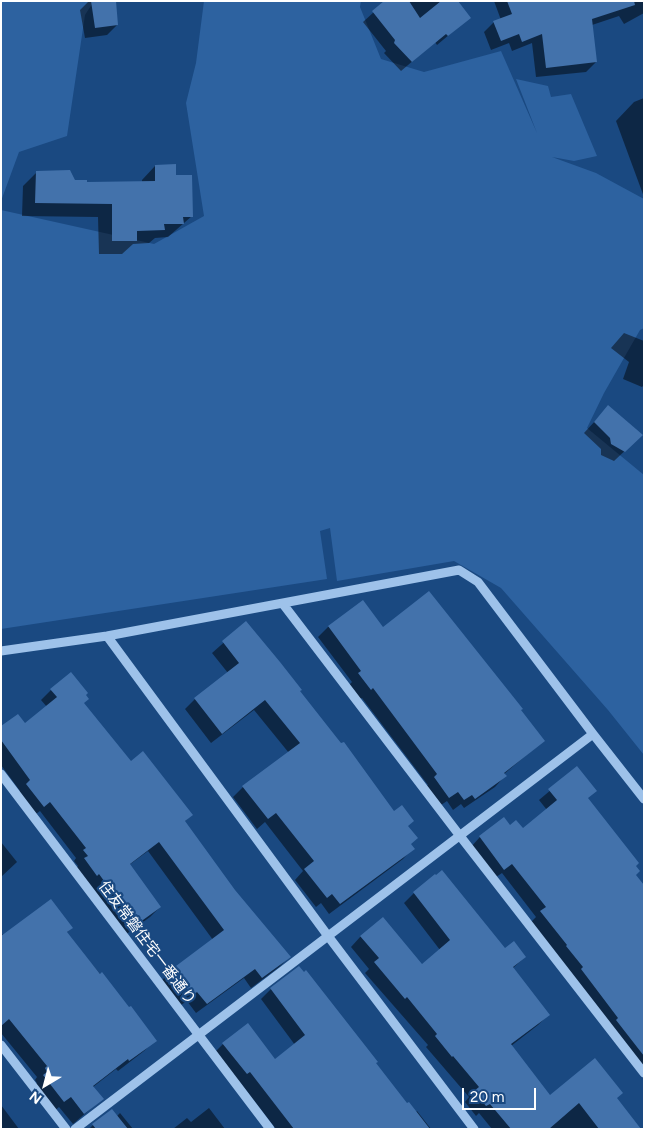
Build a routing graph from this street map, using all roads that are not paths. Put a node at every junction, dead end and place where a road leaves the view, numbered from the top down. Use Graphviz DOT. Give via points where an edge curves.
graph roads {
  1 [pos="283,604"];
  2 [pos="106,636"];
  3 [pos="1,651"];
  4 [pos="592,734"];
  5 [pos="1,774"];
  6 [pos="644,799"];
  7 [pos="460,836"];
  8 [pos="328,936"];
  9 [pos="199,1035"];
  10 [pos="1,1045"];
  11 [pos="644,1073"];
  12 [pos="66,1129"];
  13 [pos="75,1129"];
  14 [pos="270,1129"];
  15 [pos="474,1129"];
  1 -- 2 [label="street"];
  1 -- 4 [label="street" via="459,570 478,582"];
  1 -- 7 [label="street"];
  2 -- 3 [label="street"];
  2 -- 8 [label="street"];
  4 -- 6 [label="street"];
  4 -- 7 [label="street"];
  5 -- 9 [label="street, 住友常磐住宅一番通り"];
  7 -- 8 [label="street"];
  7 -- 11 [label="street"];
  8 -- 9 [label="street"];
  8 -- 15 [label="street"];
  9 -- 13 [label="street"];
  9 -- 14 [label="street, 住友常磐住宅一番通り"];
  10 -- 12 [label="street"];
}
